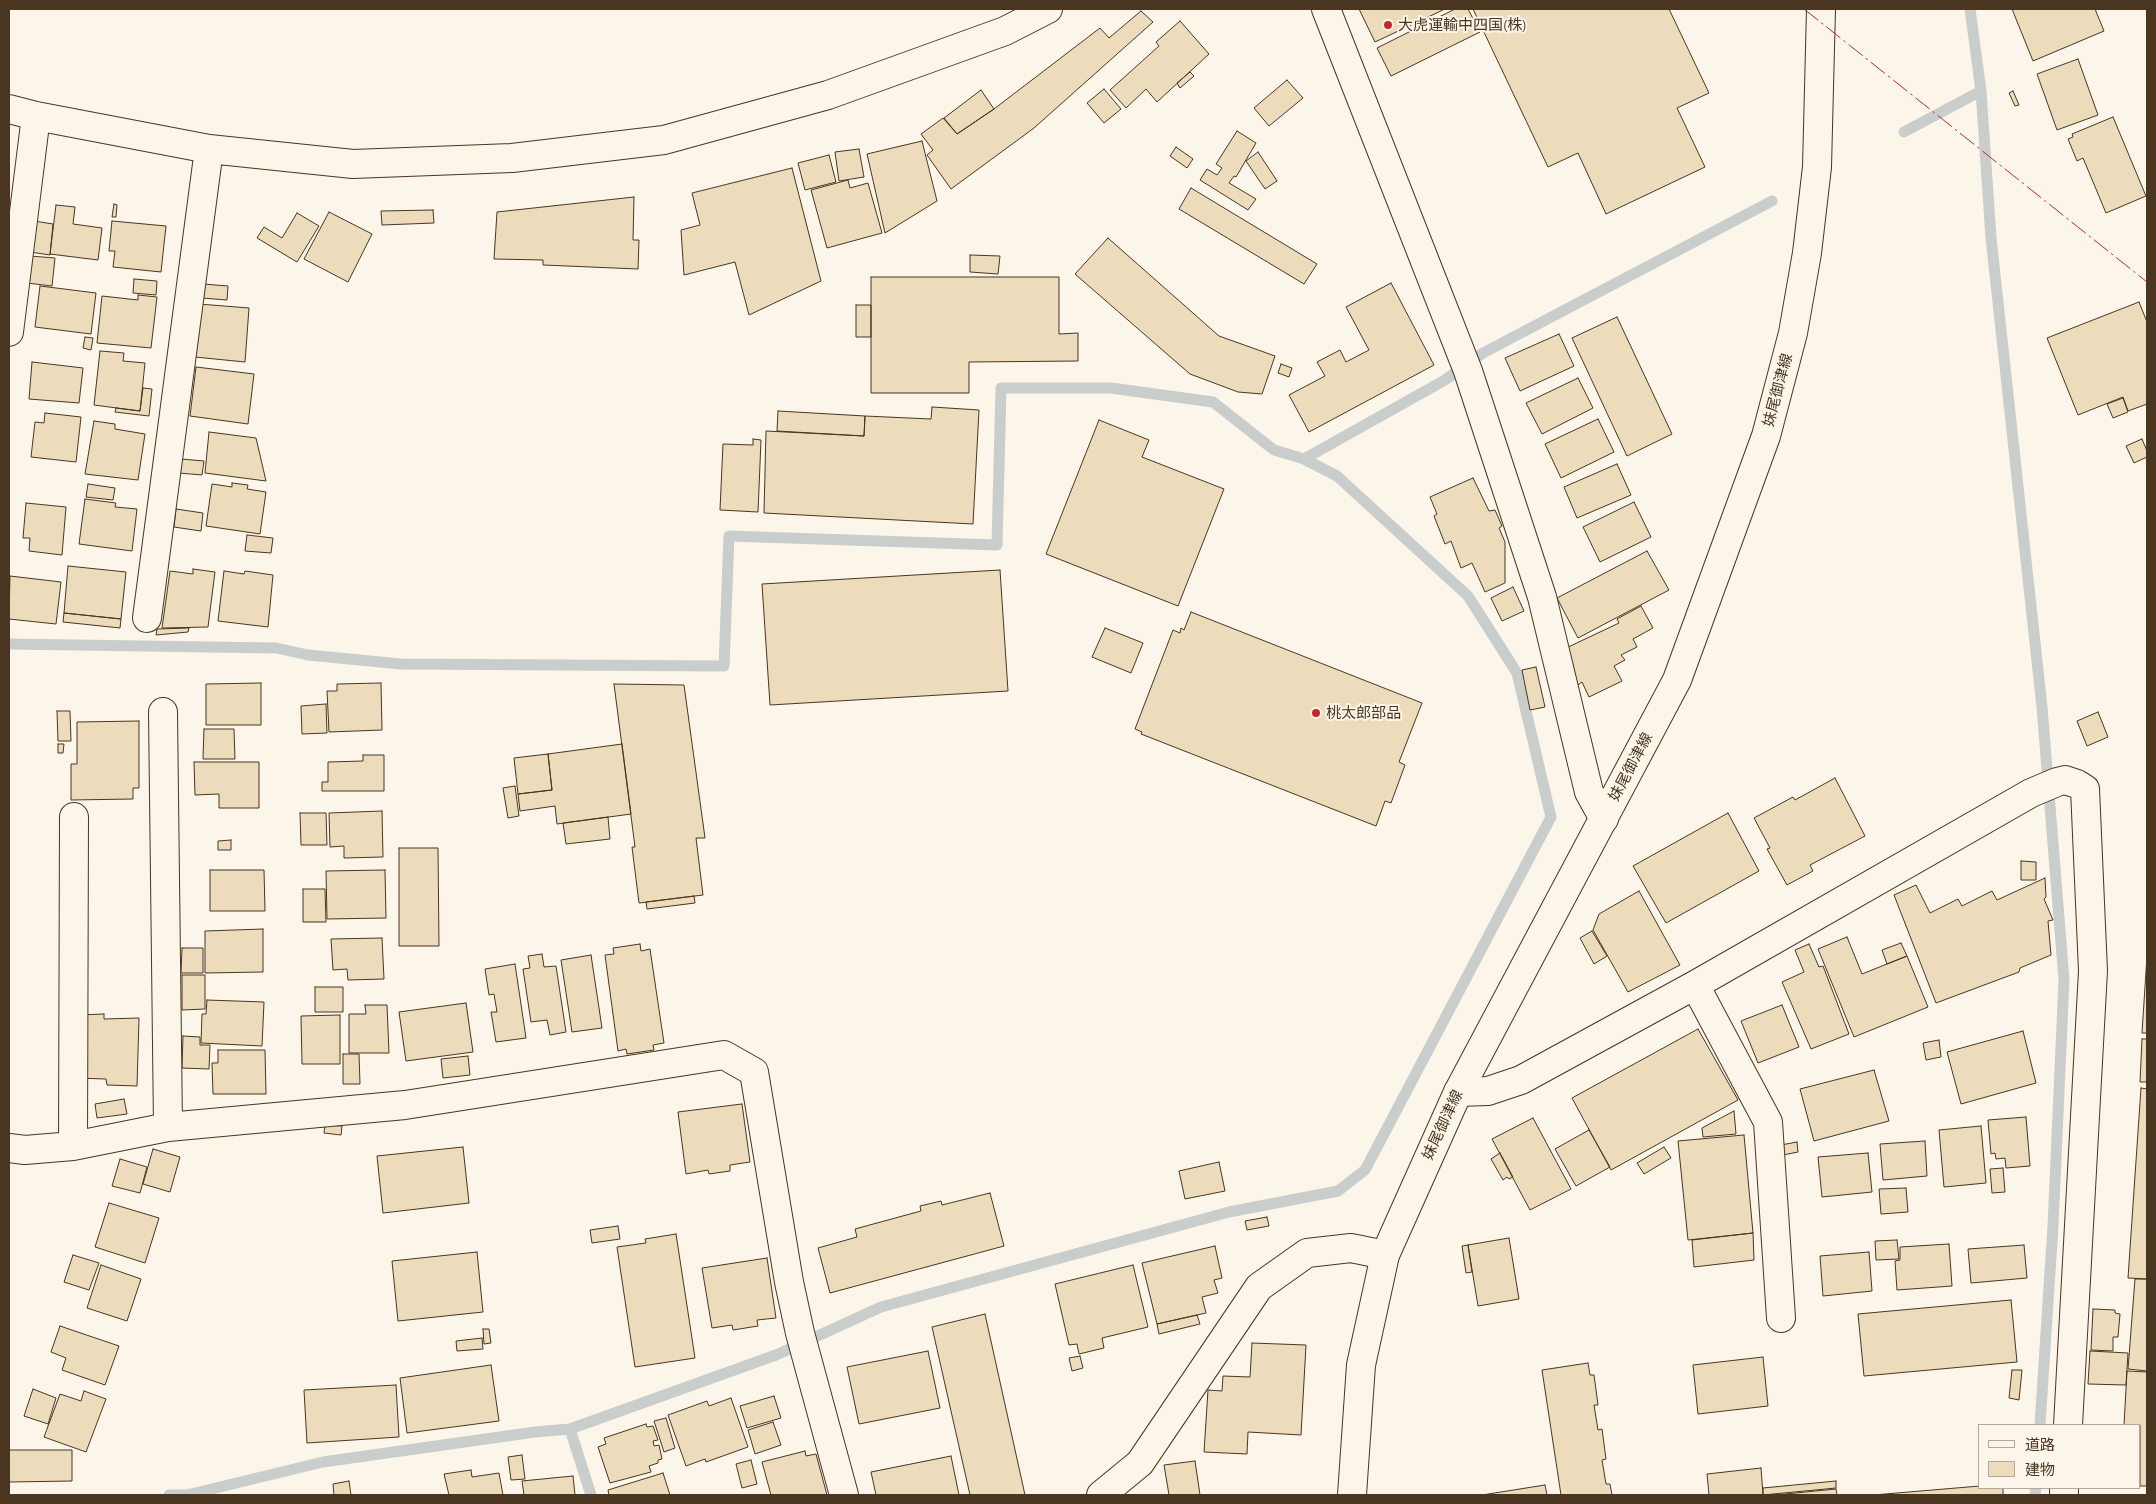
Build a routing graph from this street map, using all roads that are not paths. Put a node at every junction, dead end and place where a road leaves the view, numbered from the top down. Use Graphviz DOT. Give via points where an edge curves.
graph roads {
  1 [pos="1048,9"];
  2 [pos="1326,9"];
  3 [pos="1822,9"];
  4 [pos="9,109"];
  5 [pos="36,116"];
  6 [pos="209,149"];
  7 [pos="9,332"];
  8 [pos="147,618"];
  9 [pos="163,712"];
  10 [pos="74,817"];
  11 [pos="1604,819"];
  12 [pos="1695,986"];
  13 [pos="1458,1092"];
  14 [pos="168,1127"];
  15 [pos="73,1146"];
  16 [pos="9,1148"];
  17 [pos="1385,1255"];
  18 [pos="1782,1318"];
  19 [pos="2068,1424"];
  20 [pos="844,1495"];
  21 [pos="1101,1495"];
  22 [pos="1352,1495"];
  1 -- 6 [label="street" via="1005,31 828,95 664,140 512,158 353,164"];
  2 -- 11 [label="street" via="1465,363 1542,596 1589,792"];
  3 -- 11 [label="street, 妹尾御津線" via="1817,168 1807,253 1793,334 1766,436 1677,680"];
  4 -- 5 [label="street"];
  5 -- 6 [label="street"];
  5 -- 7 [label="street"];
  6 -- 8 [label="street"];
  9 -- 14 [label="street"];
  10 -- 15 [label="street"];
  11 -- 13 [label="street, 妹尾御津線"];
  12 -- 13 [label="street" via="1521,1080 1488,1091"];
  12 -- 18 [label="street" via="1768,1122"];
  12 -- 19 [label="street" via="2050,784 2065,780 2085,789 2093,971"];
  13 -- 17 [label="street, 妹尾御津線"];
  14 -- 15 [label="street"];
  14 -- 20 [label="street" via="405,1105 724,1055 754,1072 800,1333"];
  15 -- 16 [label="street"];
  17 -- 21 [label="street" via="1350,1248 1307,1252 1259,1287 1140,1463"];
  17 -- 22 [label="street, 妹尾御津線" via="1361,1365"];
}
